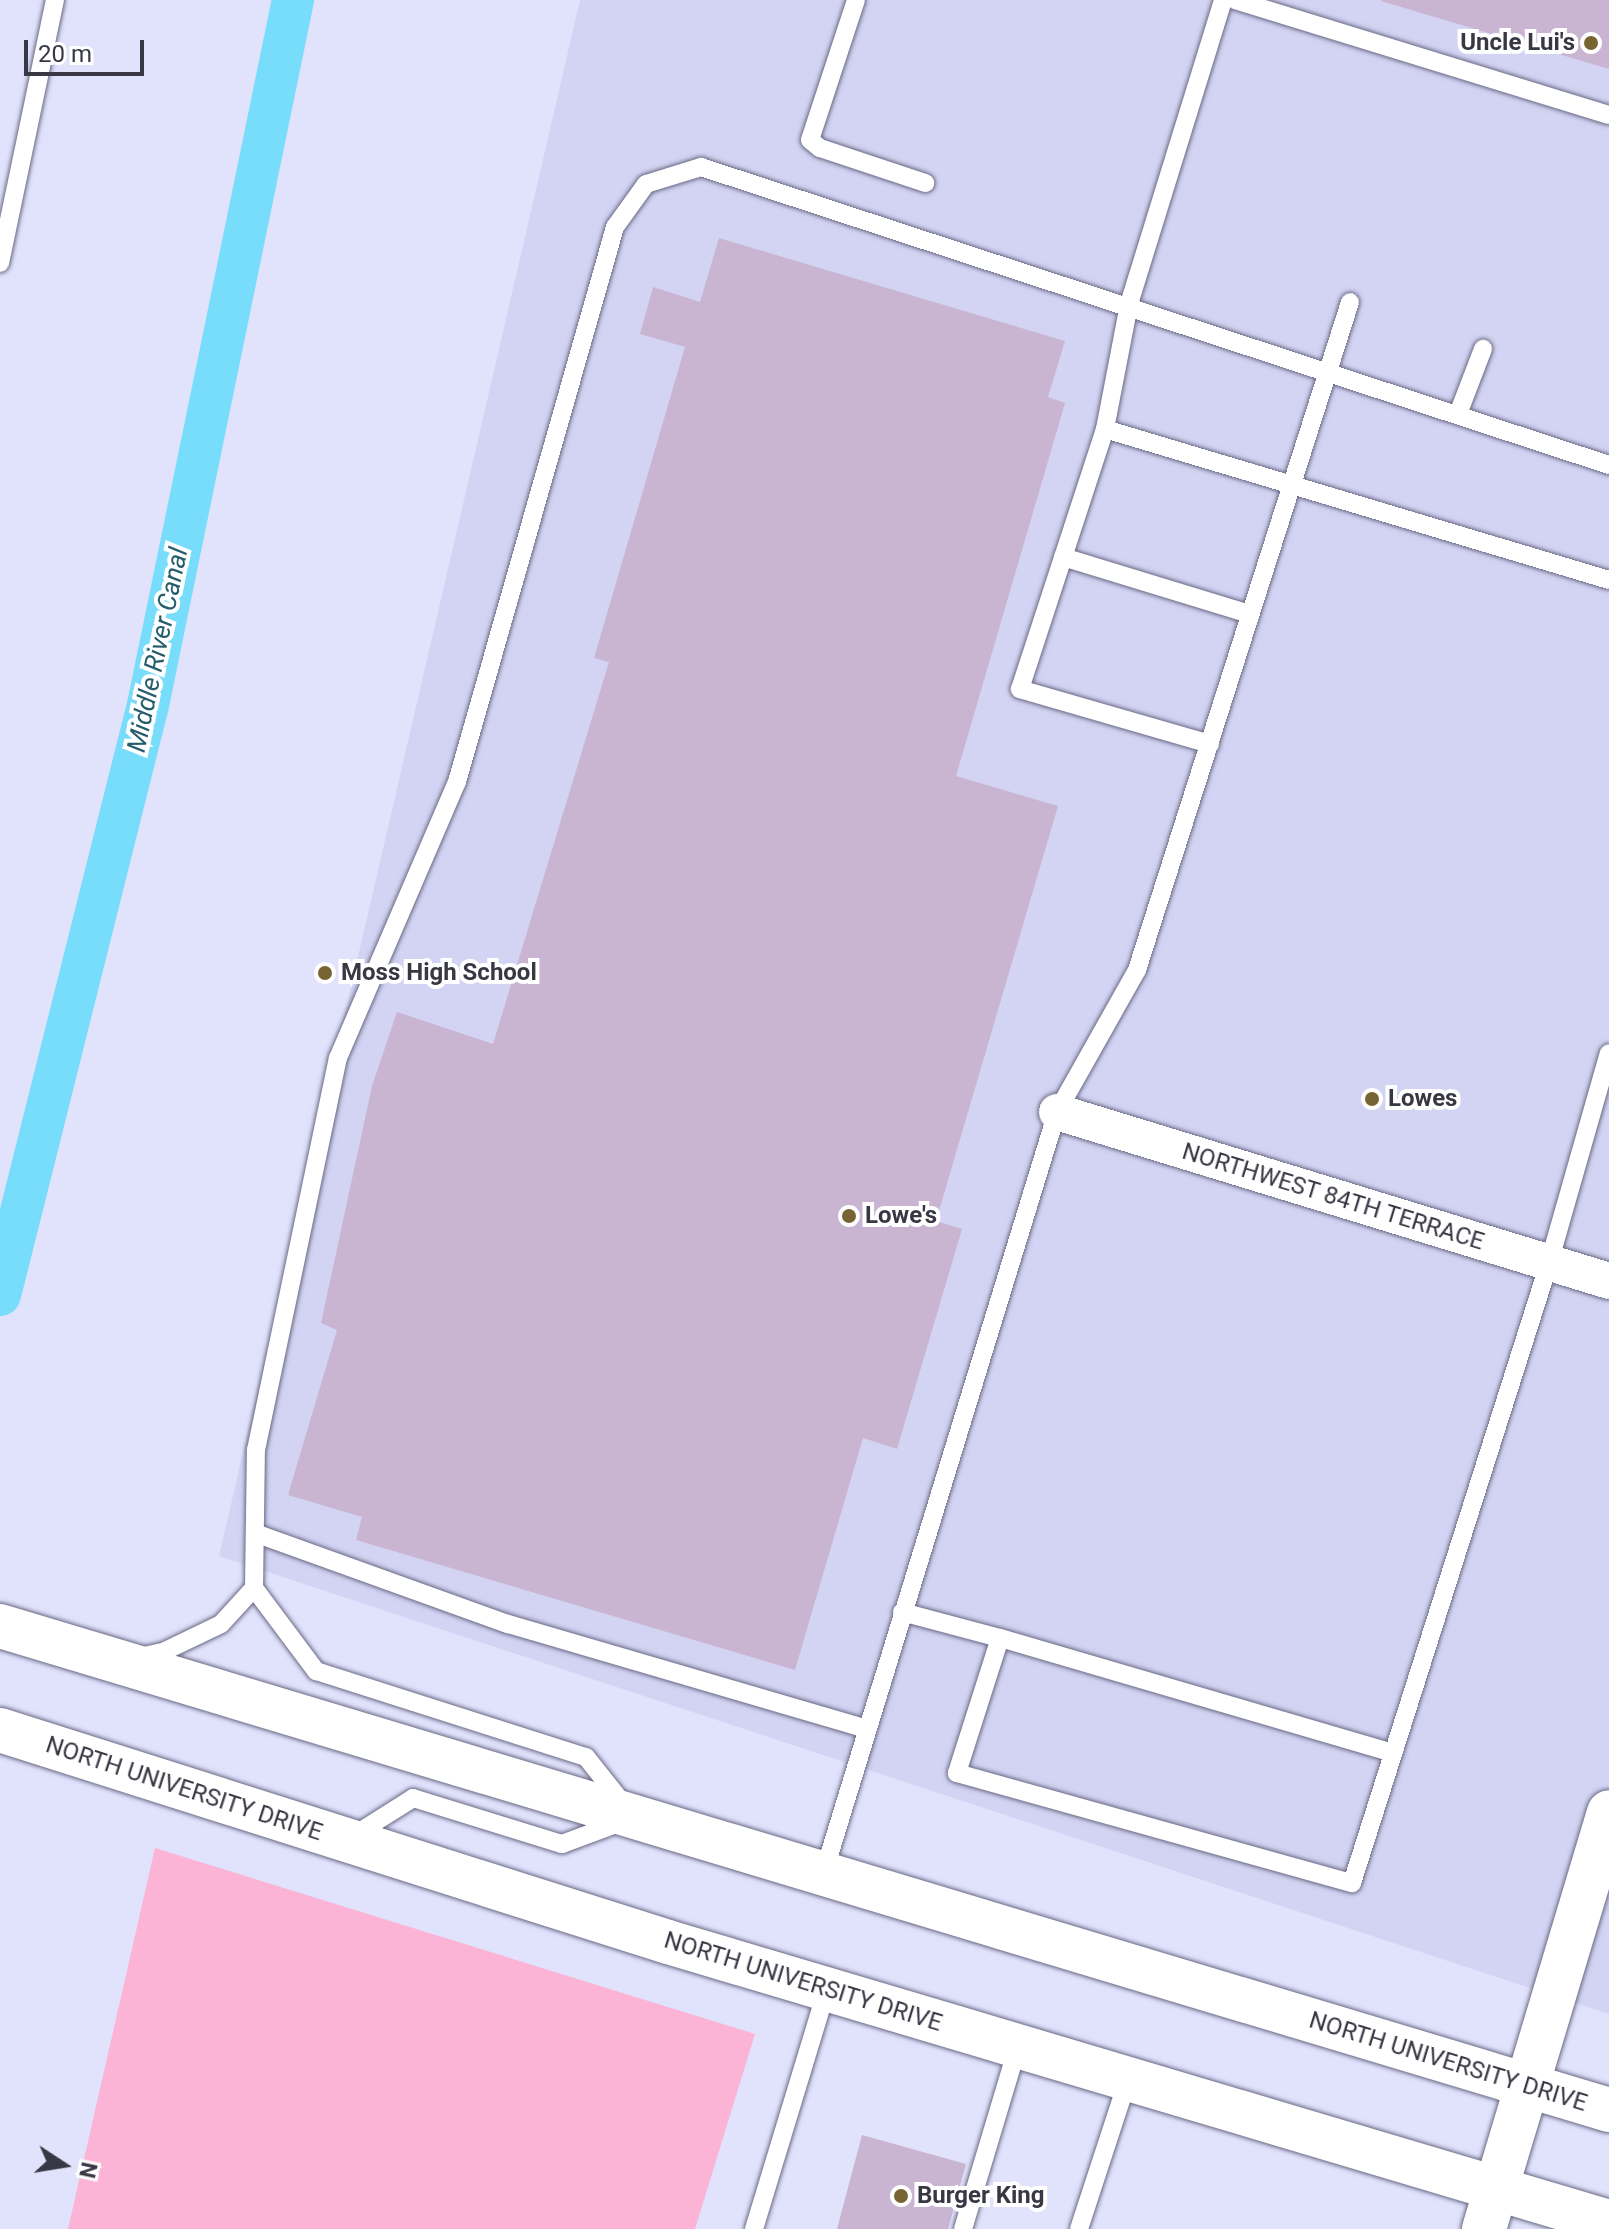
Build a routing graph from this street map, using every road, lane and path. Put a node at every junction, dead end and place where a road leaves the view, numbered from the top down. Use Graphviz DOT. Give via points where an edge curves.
graph roads {
  1 [pos="55,0"];
  2 [pos="856,0"];
  3 [pos="1223,0"];
  4 [pos="1235,0"];
  5 [pos="1609,115"];
  6 [pos="925,183"];
  7 [pos="0,263"];
  8 [pos="1350,302"];
  9 [pos="1129,304"];
  10 [pos="1483,349"];
  11 [pos="1326,370"];
  12 [pos="1458,414"];
  13 [pos="1105,429"];
  14 [pos="1609,465"];
  15 [pos="1291,483"];
  16 [pos="1063,557"];
  17 [pos="1609,580"];
  18 [pos="1250,614"];
  19 [pos="1210,744"];
  20 [pos="1609,1053"];
  21 [pos="1057,1112"];
  22 [pos="1549,1263"];
  23 [pos="1609,1281"];
  24 [pos="255,1533"];
  25 [pos="254,1588"];
  26 [pos="902,1612"];
  27 [pos="0,1626"];
  28 [pos="1000,1638"];
  29 [pos="116,1661"];
  30 [pos="867,1729"];
  31 [pos="0,1730"];
  32 [pos="1392,1753"];
  33 [pos="1609,1812"];
  34 [pos="634,1818"];
  35 [pos="347,1840"];
  36 [pos="823,1875"];
  37 [pos="827,1989"];
  38 [pos="1018,2046"];
  39 [pos="1128,2079"];
  40 [pos="1528,2086"];
  41 [pos="1609,2110"];
  42 [pos="1497,2188"];
  43 [pos="1606,2220"];
  44 [pos="754,2229"];
  45 [pos="963,2229"];
  46 [pos="1079,2229"];
  47 [pos="1484,2229"];
  1 -- 7 [label="lane"];
  2 -- 6 [label="lane" via="810,140"];
  3 -- 9 [label="lane"];
  4 -- 5 [label="lane"];
  8 -- 11 [label="lane"];
  9 -- 11 [label="lane"];
  9 -- 13 [label="lane"];
  9 -- 24 [label="lane" via="701,167 646,184 615,227 457,782 338,1058 256,1450"];
  10 -- 12 [label="lane"];
  11 -- 12 [label="lane"];
  11 -- 15 [label="lane"];
  12 -- 14 [label="lane"];
  13 -- 15 [label="lane"];
  13 -- 16 [label="lane"];
  15 -- 17 [label="lane"];
  15 -- 18 [label="lane"];
  16 -- 18 [label="lane"];
  16 -- 19 [label="lane" via="1020,689"];
  18 -- 19 [label="lane"];
  19 -- 21 [label="lane" via="1137,970"];
  20 -- 22 [label="lane"];
  21 -- 22 [label="street, NORTHWEST 84TH TERRACE"];
  21 -- 26 [label="lane"];
  22 -- 23 [label="street, NORTHWEST 84TH TERRACE"];
  22 -- 32 [label="lane"];
  24 -- 25 [label="lane"];
  24 -- 30 [label="lane" via="508,1624"];
  25 -- 29 [label="lane" via="221,1624 165,1651"];
  25 -- 34 [label="lane" via="316,1671 586,1757"];
  26 -- 28 [label="lane"];
  26 -- 30 [label="lane"];
  27 -- 29 [label="main road, NORTH UNIVERSITY DRIVE"];
  28 -- 32 [label="lane"];
  28 -- 32 [label="lane" via="957,1773 1352,1883"];
  29 -- 34 [label="main road, NORTH UNIVERSITY DRIVE"];
  30 -- 36 [label="lane"];
  31 -- 35 [label="main road, NORTH UNIVERSITY DRIVE"];
  33 -- 40 [label="main road"];
  34 -- 35 [label="lane" via="562,1844 413,1798"];
  34 -- 36 [label="main road, NORTH UNIVERSITY DRIVE"];
  35 -- 37 [label="main road, NORTH UNIVERSITY DRIVE"];
  36 -- 40 [label="main road, NORTH UNIVERSITY DRIVE"];
  37 -- 38 [label="main road, NORTH UNIVERSITY DRIVE"];
  37 -- 44 [label="lane"];
  38 -- 39 [label="main road, NORTH UNIVERSITY DRIVE"];
  38 -- 45 [label="lane"];
  39 -- 42 [label="main road, NORTH UNIVERSITY DRIVE"];
  39 -- 46 [label="lane"];
  40 -- 41 [label="main road, NORTH UNIVERSITY DRIVE"];
  40 -- 42 [label="main road"];
  42 -- 43 [label="main road, NORTH UNIVERSITY DRIVE"];
  42 -- 47 [label="main road"];
}
